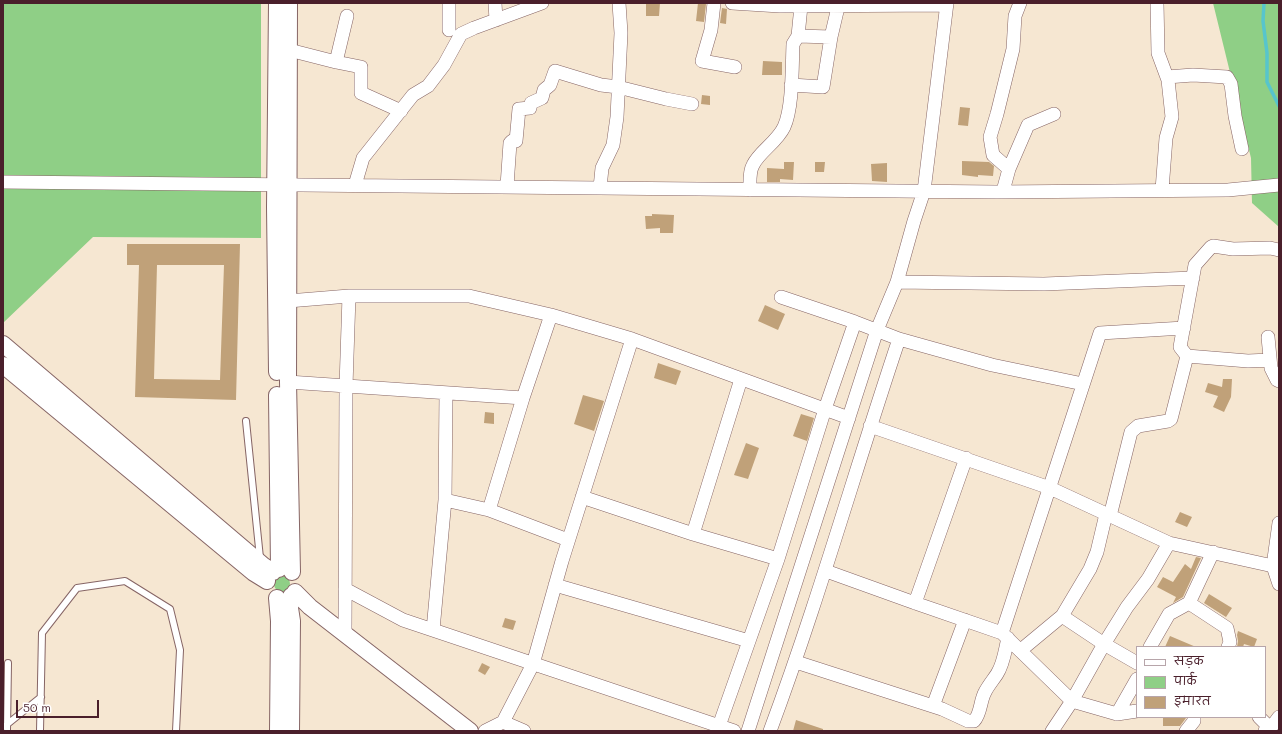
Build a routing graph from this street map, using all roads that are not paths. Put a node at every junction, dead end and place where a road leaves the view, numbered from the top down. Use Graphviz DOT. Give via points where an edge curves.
graph roads {
  1 [pos="276,3"];
  2 [pos="289,3"];
  3 [pos="449,3"];
  4 [pos="495,3"];
  5 [pos="542,3"];
  6 [pos="620,3"];
  7 [pos="714,3"];
  8 [pos="732,3"];
  9 [pos="1020,3"];
  10 [pos="1156,3"];
  11 [pos="750,4"];
  12 [pos="838,4"];
  13 [pos="947,4"];
  14 [pos="801,6"];
  15 [pos="347,16"];
  16 [pos="496,20"];
  17 [pos="449,30"];
  18 [pos="798,36"];
  19 [pos="831,37"];
  20 [pos="289,50"];
  21 [pos="336,62"];
  22 [pos="735,67"];
  23 [pos="1167,77"];
  24 [pos="791,85"];
  25 [pos="618,87"];
  26 [pos="692,104"];
  27 [pos="401,110"];
  28 [pos="1054,114"];
  29 [pos="1242,150"];
  30 [pos="1009,170"];
  31 [pos="3,182"];
  32 [pos="282,185"];
  33 [pos="355,185"];
  34 [pos="1279,185"];
  35 [pos="507,186"];
  36 [pos="600,188"];
  37 [pos="750,190"];
  38 [pos="1162,190"];
  39 [pos="924,191"];
  40 [pos="1003,191"];
  41 [pos="1279,250"];
  42 [pos="1193,278"];
  43 [pos="897,282"];
  44 [pos="349,296"];
  45 [pos="781,296"];
  46 [pos="288,301"];
  47 [pos="552,315"];
  48 [pos="855,322"];
  49 [pos="1184,328"];
  50 [pos="878,330"];
  51 [pos="1268,337"];
  52 [pos="632,339"];
  53 [pos="899,339"];
  54 [pos="3,344"];
  55 [pos="1187,356"];
  56 [pos="1270,360"];
  57 [pos="3,365"];
  58 [pos="741,379"];
  59 [pos="1279,381"];
  60 [pos="288,382"];
  61 [pos="1083,384"];
  62 [pos="346,386"];
  63 [pos="446,393"];
  64 [pos="523,398"];
  65 [pos="825,409"];
  66 [pos="849,418"];
  67 [pos="246,421"];
  68 [pos="870,426"];
  69 [pos="966,458"];
  70 [pos="1050,488"];
  71 [pos="582,497"];
  72 [pos="445,500"];
  73 [pos="489,510"];
  74 [pos="1108,515"];
  75 [pos="1279,523"];
  76 [pos="693,534"];
  77 [pos="568,540"];
  78 [pos="1162,540"];
  79 [pos="1278,540"];
  80 [pos="1213,552"];
  81 [pos="778,559"];
  82 [pos="260,561"];
  83 [pos="1273,566"];
  84 [pos="826,571"];
  85 [pos="278,574"];
  86 [pos="1279,584"];
  87 [pos="555,585"];
  88 [pos="345,589"];
  89 [pos="288,596"];
  90 [pos="915,603"];
  91 [pos="1189,603"];
  92 [pos="1062,616"];
  93 [pos="965,620"];
  94 [pos="433,630"];
  95 [pos="345,634"];
  96 [pos="1005,635"];
  97 [pos="749,641"];
  98 [pos="1100,641"];
  99 [pos="1151,646"];
  100 [pos="1228,646"];
  101 [pos="1021,650"];
  102 [pos="796,662"];
  103 [pos="1136,662"];
  104 [pos="8,663"];
  105 [pos="533,664"];
  106 [pos="1136,681"];
  107 [pos="41,697"];
  108 [pos="1072,701"];
  109 [pos="933,706"];
  110 [pos="1136,711"];
  111 [pos="1117,714"];
  112 [pos="1194,718"];
  113 [pos="503,722"];
  114 [pos="719,726"];
  115 [pos="5,728"];
  116 [pos="40,731"];
  117 [pos="176,731"];
  118 [pos="278,731"];
  119 [pos="290,731"];
  120 [pos="470,731"];
  121 [pos="485,731"];
  122 [pos="524,731"];
  123 [pos="734,731"];
  124 [pos="748,731"];
  125 [pos="770,731"];
  126 [pos="1052,731"];
  127 [pos="1186,731"];
  1 -- 32 [label="street"];
  2 -- 20 [label="street"];
  3 -- 17 [label="street"];
  4 -- 16 [label="street"];
  5 -- 16 [label="street"];
  6 -- 25 [label="street"];
  7 -- 22 [label="street" via="711,30 702,61"];
  8 -- 11 [label="street"];
  9 -- 30 [label="street" via="1015,16 1012,49 990,137 993,155"];
  10 -- 23 [label="street" via="1158,53"];
  11 -- 14 [label="street"];
  12 -- 13 [label="street"];
  12 -- 14 [label="street"];
  12 -- 19 [label="street"];
  13 -- 39 [label="street"];
  14 -- 18 [label="street"];
  15 -- 21 [label="street"];
  16 -- 27 [label="street" via="461,34 444,65 428,86 413,95"];
  18 -- 19 [label="street"];
  18 -- 24 [label="street" via="794,44"];
  19 -- 24 [label="street" via="824,87"];
  20 -- 21 [label="street"];
  20 -- 32 [label="street"];
  21 -- 27 [label="street" via="361,67 361,93"];
  23 -- 29 [label="street" via="1193,74 1227,77 1231,84"];
  23 -- 38 [label="street" via="1172,117 1166,138"];
  24 -- 37 [label="street" via="784,127 753,165"];
  25 -- 26 [label="street"];
  25 -- 35 [label="street" via="601,85 555,71 542,98 530,103 530,108 519,108 516,141 510,143"];
  25 -- 36 [label="street" via="613,145 602,168"];
  27 -- 33 [label="street" via="363,158"];
  28 -- 30 [label="street" via="1028,125"];
  30 -- 40 [label="street"];
  31 -- 32 [label="street"];
  32 -- 33 [label="street"];
  32 -- 46 [label="street"];
  32 -- 85 [label="street"];
  33 -- 35 [label="street"];
  34 -- 38 [label="street" via="1228,190"];
  35 -- 36 [label="street"];
  36 -- 37 [label="street"];
  37 -- 39 [label="street"];
  38 -- 40 [label="street"];
  39 -- 40 [label="street"];
  39 -- 43 [label="street"];
  41 -- 42 [label="street" via="1232,250 1213,246 1195,265"];
  42 -- 43 [label="street" via="1044,284"];
  42 -- 49 [label="street"];
  43 -- 50 [label="street"];
  44 -- 46 [label="street"];
  44 -- 47 [label="street" via="469,296"];
  44 -- 62 [label="street"];
  45 -- 48 [label="street"];
  46 -- 60 [label="street"];
  47 -- 52 [label="street"];
  47 -- 64 [label="street"];
  48 -- 50 [label="street"];
  48 -- 65 [label="street"];
  49 -- 55 [label="street" via="1180,347"];
  49 -- 61 [label="street" via="1100,333"];
  50 -- 53 [label="street"];
  50 -- 66 [label="street"];
  51 -- 56 [label="street"];
  52 -- 58 [label="street"];
  52 -- 71 [label="street"];
  53 -- 61 [label="street" via="992,365"];
  53 -- 68 [label="street"];
  54 -- 82 [label="street"];
  55 -- 56 [label="street"];
  55 -- 74 [label="street" via="1171,419 1168,422 1138,426 1131,432"];
  56 -- 59 [label="street" via="1271,368"];
  57 -- 85 [label="street" via="254,573"];
  58 -- 65 [label="street"];
  58 -- 76 [label="street"];
  60 -- 62 [label="street"];
  60 -- 85 [label="street"];
  61 -- 70 [label="street"];
  62 -- 63 [label="street"];
  62 -- 88 [label="street"];
  63 -- 64 [label="street"];
  63 -- 72 [label="street"];
  64 -- 73 [label="street"];
  65 -- 66 [label="street"];
  65 -- 81 [label="street"];
  66 -- 124 [label="street"];
  67 -- 82 [label="lane"];
  68 -- 69 [label="street"];
  68 -- 84 [label="street"];
  69 -- 70 [label="street"];
  69 -- 90 [label="street"];
  70 -- 74 [label="street"];
  70 -- 96 [label="street"];
  71 -- 76 [label="street"];
  71 -- 77 [label="street"];
  72 -- 73 [label="street"];
  72 -- 94 [label="street"];
  73 -- 77 [label="street"];
  74 -- 78 [label="street"];
  74 -- 92 [label="street" via="1090,569"];
  75 -- 79 [label="street"];
  76 -- 81 [label="street"];
  77 -- 87 [label="street"];
  78 -- 80 [label="street"];
  78 -- 98 [label="street" via="1148,579"];
  79 -- 83 [label="street"];
  80 -- 83 [label="street"];
  80 -- 91 [label="street"];
  81 -- 97 [label="street"];
  82 -- 85 [label="street"];
  83 -- 86 [label="street"];
  84 -- 90 [label="street"];
  84 -- 102 [label="street"];
  85 -- 89 [label="street" via="295,575 297,586"];
  85 -- 89 [label="street" via="267,587 270,593"];
  87 -- 97 [label="street"];
  87 -- 105 [label="street"];
  88 -- 94 [label="street" via="403,620"];
  88 -- 95 [label="street"];
  89 -- 95 [label="street" via="310,607"];
  89 -- 118 [label="street" via="279,621"];
  89 -- 119 [label="street"];
  90 -- 93 [label="street"];
  91 -- 99 [label="street" via="1169,614"];
  91 -- 100 [label="street" via="1227,628"];
  92 -- 98 [label="street"];
  92 -- 101 [label="street"];
  93 -- 96 [label="street"];
  93 -- 109 [label="street"];
  94 -- 105 [label="street"];
  95 -- 120 [label="street"];
  96 -- 101 [label="street"];
  96 -- 109 [label="street" via="1002,664 981,700 978,718 968,721"];
  97 -- 114 [label="street"];
  98 -- 103 [label="street"];
  98 -- 108 [label="street"];
  101 -- 108 [label="street"];
  102 -- 109 [label="street"];
  102 -- 125 [label="street"];
  104 -- 115 [label="lane"];
  105 -- 113 [label="street"];
  105 -- 114 [label="street"];
  106 -- 111 [label="street"];
  107 -- 115 [label="lane"];
  107 -- 116 [label="lane"];
  107 -- 117 [label="lane" via="42,633 77,588 125,581 170,609 180,650"];
  108 -- 111 [label="street"];
  108 -- 126 [label="street"];
  110 -- 111 [label="street"];
  112 -- 127 [label="street"];
  113 -- 121 [label="street"];
  113 -- 122 [label="street"];
  114 -- 123 [label="street"];
}
